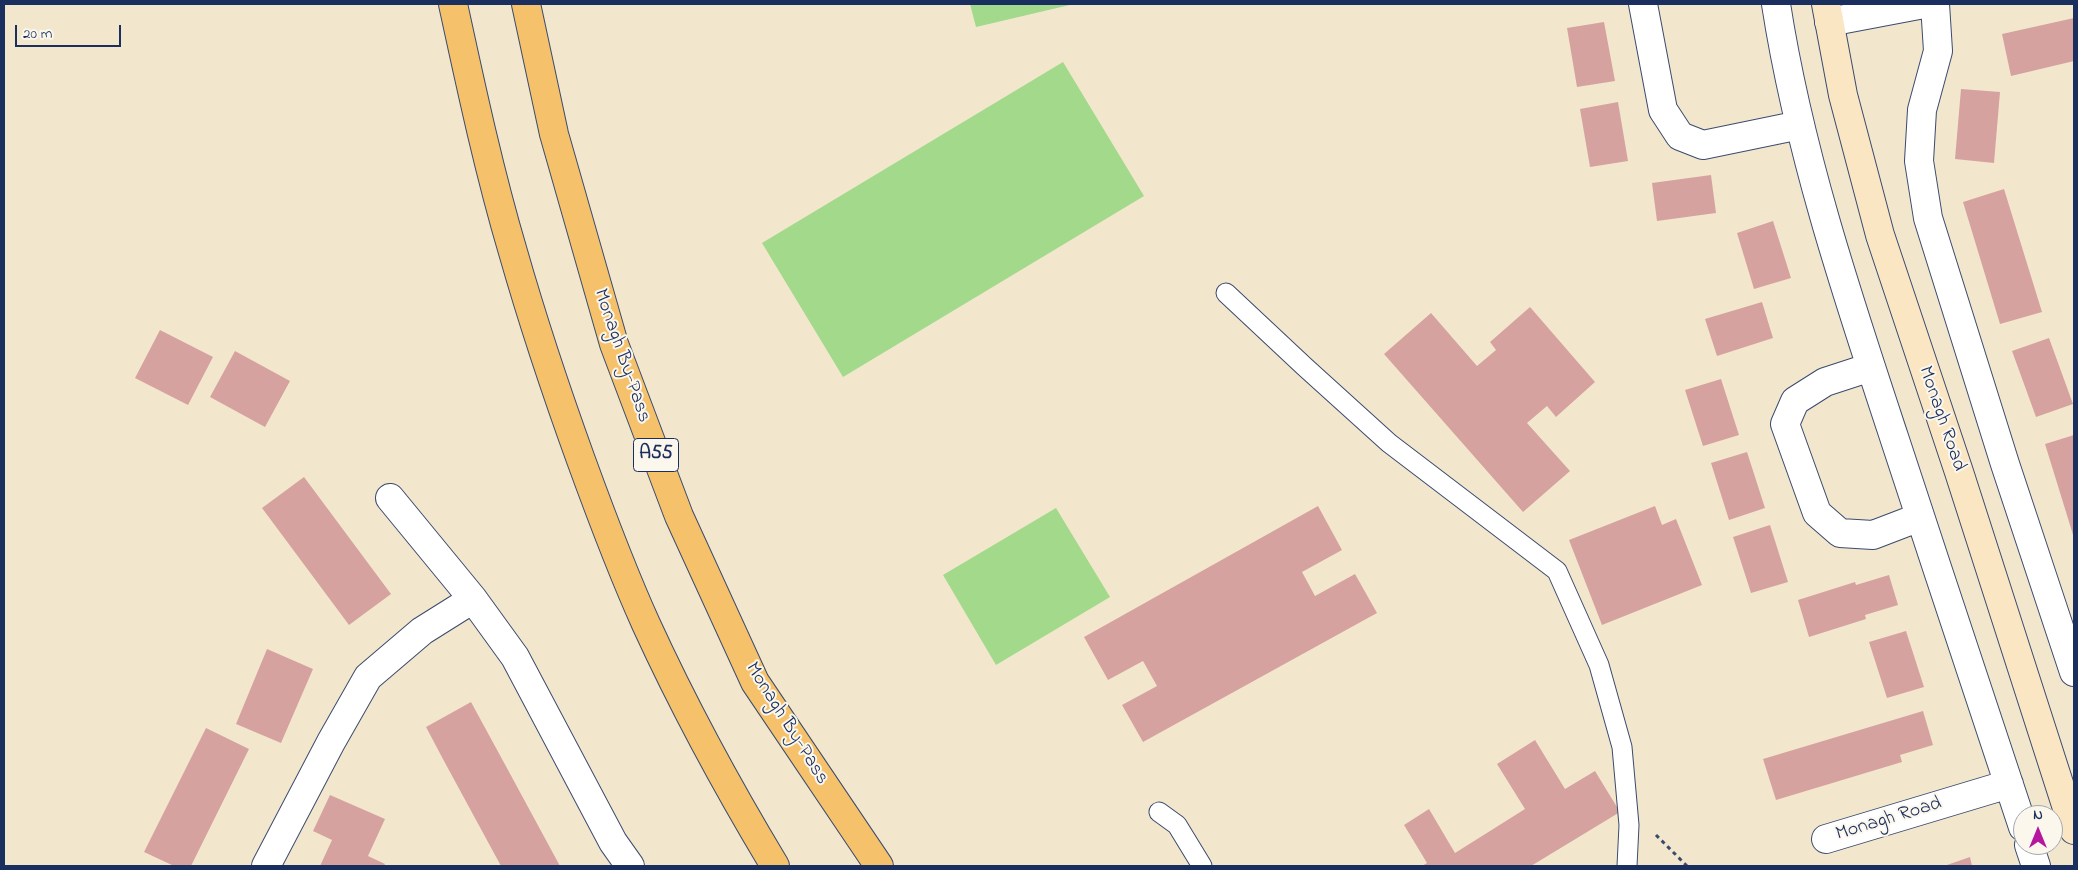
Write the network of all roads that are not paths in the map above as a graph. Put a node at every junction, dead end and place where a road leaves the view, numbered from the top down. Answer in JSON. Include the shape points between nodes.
{"nodes":[{"id":1,"x":453,"y":4,"type":"edge"},
{"id":2,"x":526,"y":4,"type":"edge"},
{"id":3,"x":1643,"y":4,"type":"edge"},
{"id":4,"x":1776,"y":4,"type":"edge"},
{"id":5,"x":1924,"y":4,"type":"edge"},
{"id":6,"x":1935,"y":4,"type":"edge"},
{"id":7,"x":1827,"y":13,"type":"edge"},
{"id":8,"x":1800,"y":125,"type":"junction"},
{"id":9,"x":1226,"y":293,"type":"dead end"},
{"id":10,"x":1871,"y":367,"type":"junction"},
{"id":11,"x":390,"y":498,"type":"dead end"},
{"id":12,"x":1920,"y":517,"type":"junction"},
{"id":13,"x":473,"y":599,"type":"junction"},
{"id":14,"x":2074,"y":672,"type":"edge"},
{"id":15,"x":2009,"y":784,"type":"junction"},
{"id":16,"x":2016,"y":805,"type":"edge"},
{"id":17,"x":1159,"y":812,"type":"dead end"},
{"id":18,"x":2074,"y":830,"type":"edge"},
{"id":19,"x":1826,"y":839,"type":"dead end"},
{"id":20,"x":266,"y":866,"type":"edge"},
{"id":21,"x":630,"y":866,"type":"edge"},
{"id":22,"x":775,"y":866,"type":"edge"},
{"id":23,"x":879,"y":866,"type":"edge"},
{"id":24,"x":1202,"y":866,"type":"edge"},
{"id":25,"x":1628,"y":866,"type":"edge"}],
"edges":[{"from":1,"to":22,"type":"highway","via":[[512,251],[551,377],[600,511],[646,624],[681,696]]},
{"from":2,"to":23,"type":"highway","name":"Monagh By-Pass","number":"A55","via":[[554,134],[614,344],[679,516],[756,682]]},
{"from":3,"to":8,"type":"street","via":[[1663,110],[1680,136],[1703,145]]},
{"from":4,"to":8,"type":"street"},
{"from":5,"to":7,"type":"street"},
{"from":6,"to":14,"type":"street","via":[[1938,51],[1922,110],[1919,161],[1928,218]]},
{"from":7,"to":18,"type":"street","name":"Monagh Road","via":[[1843,95],[1880,235]]},
{"from":8,"to":10,"type":"street","via":[[1810,169]]},
{"from":9,"to":25,"type":"lane","via":[[1389,443],[1557,571],[1599,665],[1622,747]]},
{"from":10,"to":12,"type":"street"},
{"from":10,"to":12,"type":"street","via":[[1825,382],[1795,401],[1785,424],[1817,513],[1840,533],[1872,535]]},
{"from":11,"to":13,"type":"street"},
{"from":12,"to":15,"type":"street"},
{"from":13,"to":20,"type":"street","via":[[422,631],[368,678]]},
{"from":13,"to":21,"type":"street","via":[[515,657],[613,842]]},
{"from":15,"to":16,"type":"street"},
{"from":15,"to":19,"type":"street","name":"Monagh Road"},
{"from":17,"to":24,"type":"lane","via":[[1177,825]]}]}
